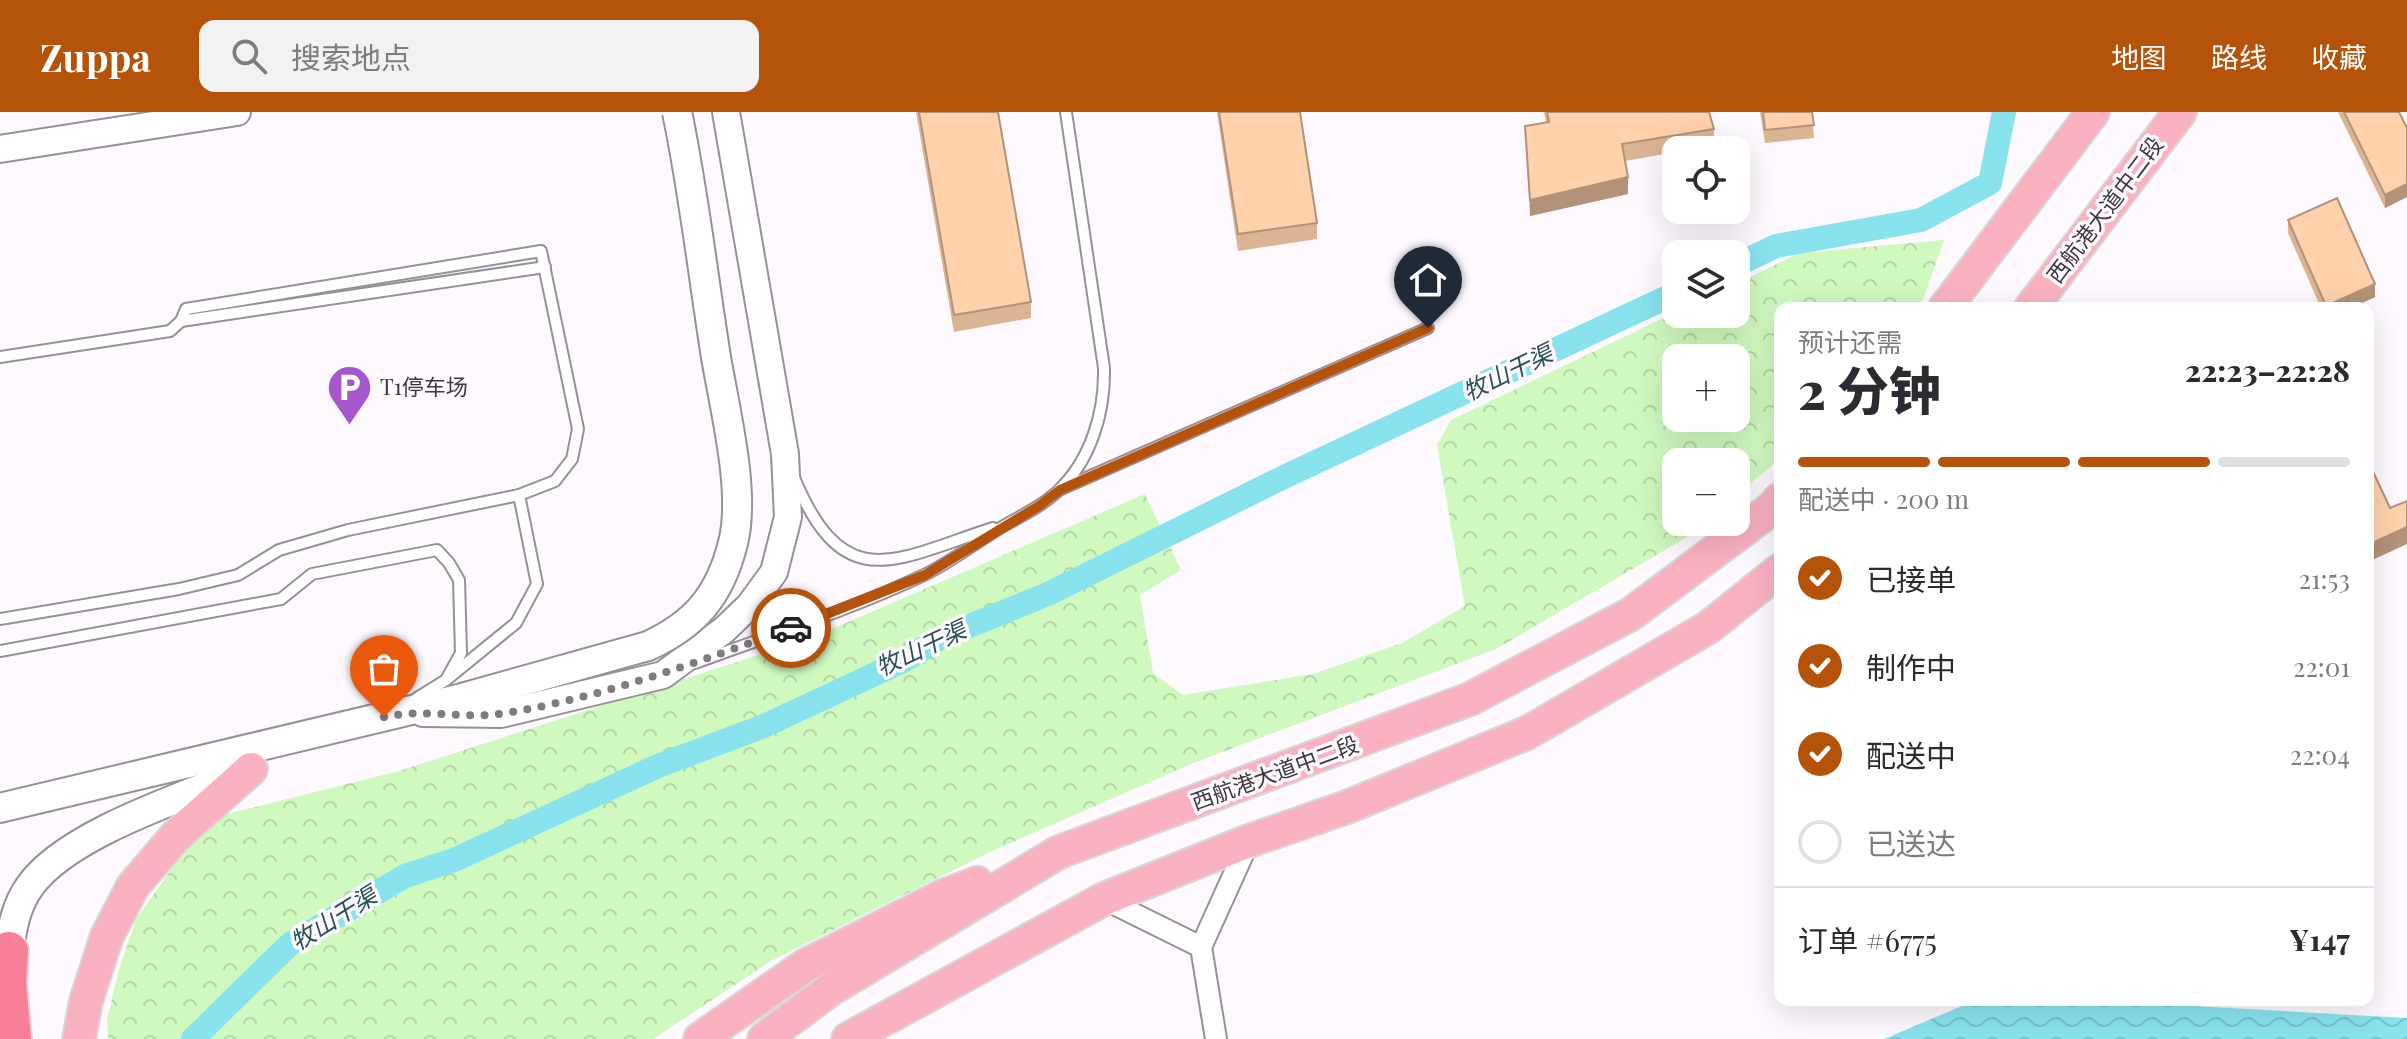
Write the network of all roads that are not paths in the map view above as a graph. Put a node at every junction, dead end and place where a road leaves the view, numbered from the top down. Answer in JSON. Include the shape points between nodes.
{"nodes":[{"id":1,"x":237,"y":112,"type":"edge"},
{"id":2,"x":677,"y":112,"type":"edge"},
{"id":3,"x":726,"y":112,"type":"edge"},
{"id":4,"x":1066,"y":112,"type":"edge"},
{"id":5,"x":2093,"y":112,"type":"edge"},
{"id":6,"x":2180,"y":112,"type":"edge"},
{"id":7,"x":0,"y":149,"type":"edge"},
{"id":8,"x":545,"y":267,"type":"junction"},
{"id":9,"x":1950,"y":302,"type":"edge"},
{"id":10,"x":2036,"y":302,"type":"edge"},
{"id":11,"x":181,"y":321,"type":"junction"},
{"id":12,"x":1428,"y":328,"type":"dead end"},
{"id":13,"x":0,"y":357,"type":"edge"},
{"id":14,"x":785,"y":454,"type":"junction"},
{"id":15,"x":1060,"y":490,"type":"junction"},
{"id":16,"x":519,"y":495,"type":"junction"},
{"id":17,"x":1774,"y":506,"type":"edge"},
{"id":18,"x":1007,"y":524,"type":"junction"},
{"id":19,"x":1774,"y":575,"type":"edge"},
{"id":20,"x":0,"y":619,"type":"edge"},
{"id":21,"x":0,"y":651,"type":"edge"},
{"id":22,"x":663,"y":675,"type":"junction"},
{"id":23,"x":446,"y":680,"type":"junction"},
{"id":24,"x":382,"y":718,"type":"junction"},
{"id":25,"x":251,"y":769,"type":"junction"},
{"id":26,"x":0,"y":808,"type":"edge"},
{"id":27,"x":1249,"y":841,"type":"junction"},
{"id":28,"x":1059,"y":852,"type":"junction"},
{"id":29,"x":1104,"y":899,"type":"junction"},
{"id":30,"x":1201,"y":947,"type":"junction"},
{"id":31,"x":9,"y":951,"type":"joint"},
{"id":32,"x":96,"y":972,"type":"junction"},
{"id":33,"x":12,"y":1039,"type":"edge"},
{"id":34,"x":79,"y":1039,"type":"edge"},
{"id":35,"x":96,"y":1039,"type":"edge"},
{"id":36,"x":700,"y":1039,"type":"edge"},
{"id":37,"x":764,"y":1039,"type":"edge"},
{"id":38,"x":848,"y":1039,"type":"edge"},
{"id":39,"x":1216,"y":1039,"type":"edge"}],
"edges":[{"from":1,"to":7,"type":"street"},
{"from":2,"to":24,"type":"main road","bridge":true,"via":[[735,476],[736,527],[719,582],[702,611],[648,646]]},
{"from":3,"to":14,"type":"street"},
{"from":4,"to":15,"type":"lane","via":[[1100,328],[1104,393],[1089,447]]},
{"from":5,"to":9,"type":"main road"},
{"from":6,"to":10,"type":"main road","name":"西航港大道中二段"},
{"from":8,"to":11,"type":"lane"},
{"from":8,"to":11,"type":"lane","via":[[541,251],[186,309]]},
{"from":8,"to":16,"type":"lane","via":[[578,429],[572,459],[555,481]]},
{"from":11,"to":13,"type":"lane","via":[[170,331]]},
{"from":12,"to":15,"type":"lane"},
{"from":14,"to":18,"type":"lane","via":[[824,534],[864,559],[890,561]]},
{"from":14,"to":22,"type":"street","via":[[788,517],[774,572],[724,630]]},
{"from":15,"to":18,"type":"lane"},
{"from":16,"to":20,"type":"lane","via":[[348,530],[279,550],[238,575]]},
{"from":16,"to":23,"type":"lane","via":[[537,584],[516,623]]},
{"from":17,"to":28,"type":"main road","name":"西航港大道中二段","via":[[1631,614],[1470,699]]},
{"from":18,"to":22,"type":"lane","via":[[925,575]]},
{"from":19,"to":27,"type":"main road","via":[[1709,627],[1527,733]]},
{"from":21,"to":23,"type":"lane","via":[[281,599],[312,574],[437,550],[459,580],[462,622],[461,653]]},
{"from":22,"to":24,"type":"street","via":[[501,714]]},
{"from":23,"to":24,"type":"lane"},
{"from":24,"to":25,"type":"main road"},
{"from":24,"to":26,"type":"main road"},
{"from":25,"to":31,"type":"main road","via":[[109,829],[66,853],[27,889],[12,925]]},
{"from":25,"to":32,"type":"main road","via":[[142,873],[113,923]]},
{"from":27,"to":29,"type":"main road"},
{"from":27,"to":30,"type":"street"},
{"from":28,"to":36,"type":"main road","via":[[943,896],[806,965]]},
{"from":28,"to":37,"type":"main road","name":"西航港大道中二段","via":[[831,989]]},
{"from":29,"to":30,"type":"street"},
{"from":29,"to":38,"type":"main road"},
{"from":30,"to":39,"type":"street"},
{"from":31,"to":33,"type":"highway"},
{"from":32,"to":34,"type":"main road"},
{"from":32,"to":35,"type":"main road"}]}
